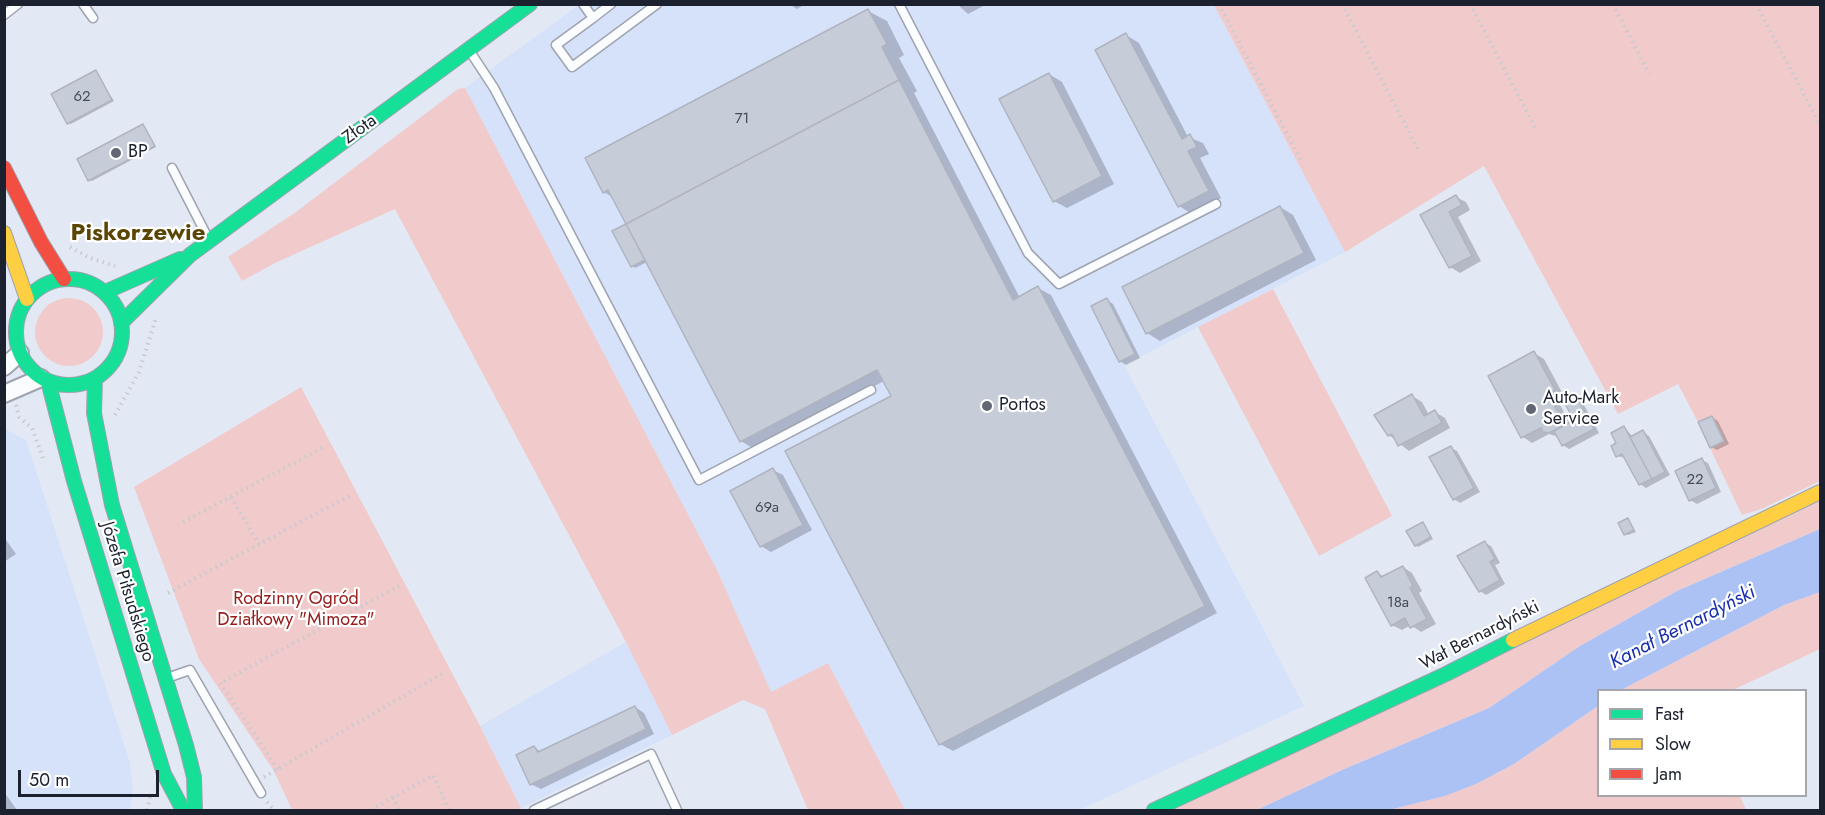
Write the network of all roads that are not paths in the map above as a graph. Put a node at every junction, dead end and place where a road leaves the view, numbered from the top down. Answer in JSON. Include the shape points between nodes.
{"nodes":[{"id":1,"x":18,"y":4,"type":"edge"},
{"id":2,"x":83,"y":4,"type":"edge"},
{"id":3,"x":530,"y":4,"type":"edge"},
{"id":4,"x":583,"y":4,"type":"edge"},
{"id":5,"x":611,"y":4,"type":"edge"},
{"id":6,"x":657,"y":4,"type":"edge"},
{"id":7,"x":899,"y":4,"type":"edge"},
{"id":8,"x":4,"y":15,"type":"edge"},
{"id":9,"x":93,"y":18,"type":"dead end"},
{"id":10,"x":592,"y":18,"type":"junction"},
{"id":11,"x":468,"y":50,"type":"junction"},
{"id":12,"x":4,"y":168,"type":"edge"},
{"id":13,"x":172,"y":168,"type":"dead end"},
{"id":14,"x":1216,"y":204,"type":"dead end"},
{"id":15,"x":4,"y":233,"type":"edge"},
{"id":16,"x":210,"y":240,"type":"junction"},
{"id":17,"x":190,"y":255,"type":"junction"},
{"id":18,"x":64,"y":279,"type":"junction"},
{"id":19,"x":105,"y":292,"type":"junction"},
{"id":20,"x":27,"y":299,"type":"junction"},
{"id":21,"x":121,"y":323,"type":"junction"},
{"id":22,"x":20,"y":353,"type":"junction"},
{"id":23,"x":4,"y":367,"type":"edge"},
{"id":24,"x":95,"y":378,"type":"junction"},
{"id":25,"x":45,"y":379,"type":"junction"},
{"id":26,"x":871,"y":390,"type":"dead end"},
{"id":27,"x":4,"y":394,"type":"edge"},
{"id":28,"x":1821,"y":492,"type":"edge"},
{"id":29,"x":166,"y":678,"type":"junction"},
{"id":30,"x":261,"y":793,"type":"dead end"},
{"id":31,"x":183,"y":810,"type":"edge"},
{"id":32,"x":195,"y":810,"type":"edge"},
{"id":33,"x":534,"y":810,"type":"edge"},
{"id":34,"x":676,"y":810,"type":"edge"},
{"id":35,"x":1154,"y":810,"type":"edge"}],
"edges":[{"from":1,"to":8,"type":"lane"},
{"from":2,"to":9,"type":"lane"},
{"from":3,"to":11,"type":"main road","name":"Złota"},
{"from":4,"to":10,"type":"lane"},
{"from":5,"to":10,"type":"lane"},
{"from":6,"to":10,"type":"lane","via":[[572,68],[556,45]]},
{"from":7,"to":14,"type":"lane","via":[[1028,253],[1059,284]]},
{"from":11,"to":16,"type":"main road","name":"Złota"},
{"from":11,"to":26,"type":"lane","via":[[494,88],[699,480]]},
{"from":12,"to":18,"type":"main road"},
{"from":13,"to":16,"type":"lane"},
{"from":15,"to":20,"type":"main road"},
{"from":16,"to":17,"type":"main road","name":"Złota"},
{"from":17,"to":19,"type":"main road","name":"Złota"},
{"from":17,"to":21,"type":"main road","name":"Złota"},
{"from":18,"to":19,"type":"main road","via":[[86,281]]},
{"from":18,"to":20,"type":"main road","via":[[44,285]]},
{"from":19,"to":21,"type":"main road"},
{"from":20,"to":22,"type":"main road","via":[[16,330]]},
{"from":21,"to":24,"type":"main road","via":[[117,355]]},
{"from":22,"to":23,"type":"street"},
{"from":22,"to":25,"type":"main road","via":[[33,371]]},
{"from":24,"to":25,"type":"main road","via":[[71,385]]},
{"from":24,"to":29,"type":"main road","name":"Józefa Piłsudskiego","via":[[94,413],[109,494]]},
{"from":25,"to":27,"type":"street"},
{"from":25,"to":31,"type":"main road","name":"Józefa Piłsudskiego","via":[[164,774]]},
{"from":28,"to":35,"type":"main road","name":"Wał Bernardyński"},
{"from":29,"to":30,"type":"lane","via":[[190,670]]},
{"from":29,"to":32,"type":"main road","name":"Józefa Piłsudskiego","via":[[194,777]]},
{"from":33,"to":34,"type":"lane","via":[[651,754]]}]}
